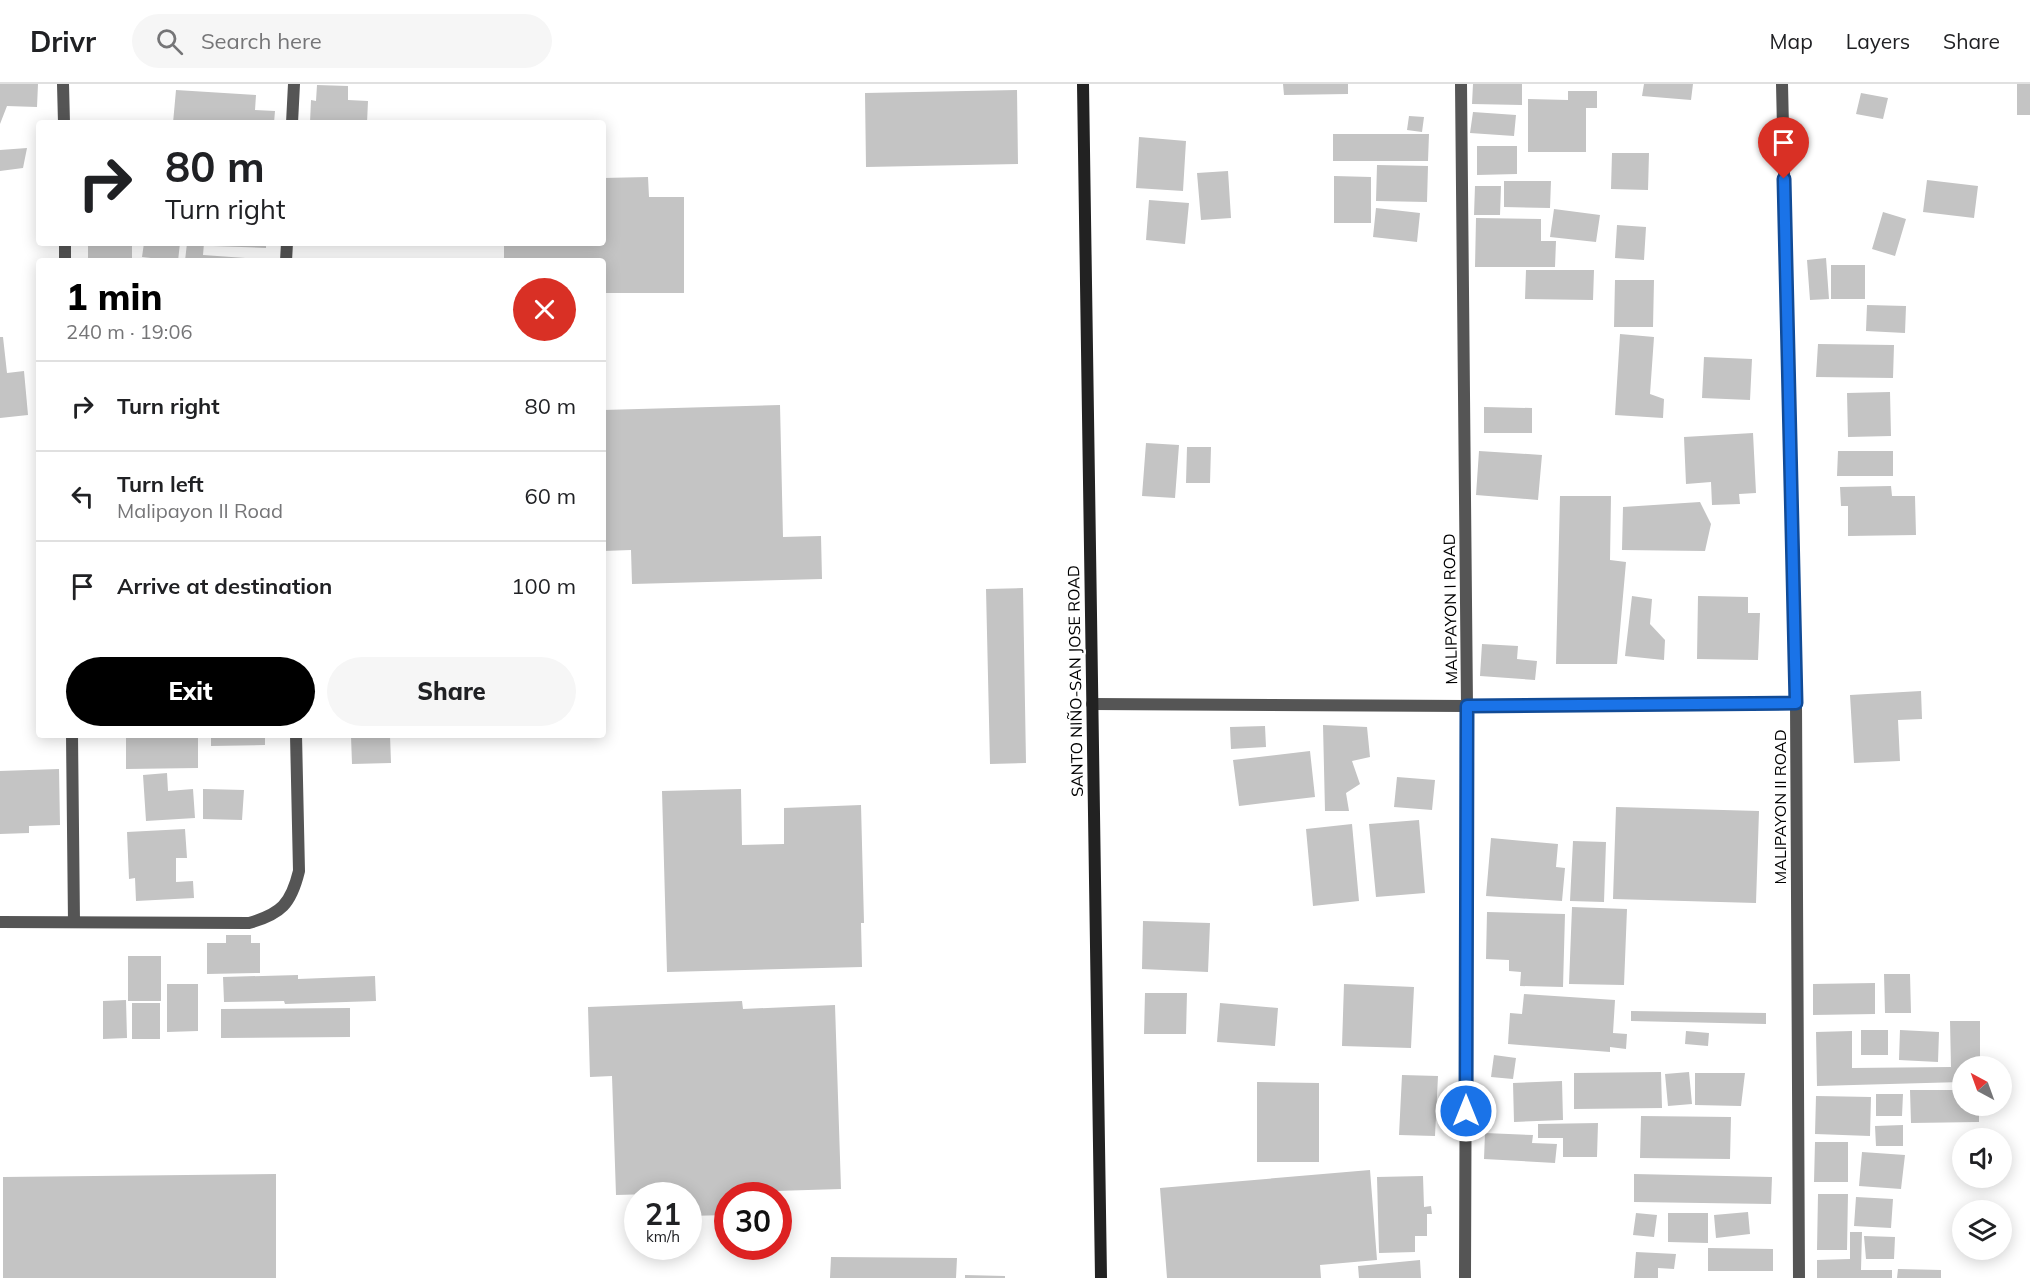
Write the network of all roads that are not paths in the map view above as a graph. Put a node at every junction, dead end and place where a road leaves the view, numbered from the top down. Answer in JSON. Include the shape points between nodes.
{"nodes":[{"id":1,"x":63,"y":84,"type":"edge"},
{"id":2,"x":294,"y":84,"type":"edge"},
{"id":3,"x":1083,"y":84,"type":"edge"},
{"id":4,"x":1461,"y":84,"type":"edge"},
{"id":5,"x":1782,"y":84,"type":"edge"},
{"id":6,"x":64,"y":120,"type":"edge"},
{"id":7,"x":292,"y":120,"type":"edge"},
{"id":8,"x":1796,"y":703,"type":"junction"},
{"id":9,"x":1092,"y":704,"type":"junction"},
{"id":10,"x":1467,"y":706,"type":"junction"},
{"id":11,"x":72,"y":738,"type":"edge"},
{"id":12,"x":296,"y":738,"type":"edge"},
{"id":13,"x":0,"y":922,"type":"edge"},
{"id":14,"x":74,"y":922,"type":"junction"},
{"id":15,"x":1101,"y":1278,"type":"edge"},
{"id":16,"x":1465,"y":1278,"type":"edge"},
{"id":17,"x":1799,"y":1278,"type":"edge"}],
"edges":[{"from":1,"to":6,"type":"street"},
{"from":2,"to":7,"type":"street"},
{"from":3,"to":9,"type":"main road","name":"SANTO NIÑO-SAN JOSE ROAD"},
{"from":4,"to":10,"type":"street","name":"MALIPAYON I ROAD"},
{"from":5,"to":8,"type":"street","name":"MALIPAYON II ROAD"},
{"from":8,"to":10,"type":"street"},
{"from":8,"to":17,"type":"street","name":"MALIPAYON II ROAD"},
{"from":9,"to":10,"type":"street"},
{"from":9,"to":15,"type":"main road","name":"SANTO NIÑO-SAN JOSE ROAD"},
{"from":10,"to":16,"type":"street","name":"MALIPAYON I ROAD"},
{"from":11,"to":14,"type":"street"},
{"from":12,"to":14,"type":"street","via":[[299,871],[295,891],[286,906],[270,917],[249,922]]},
{"from":13,"to":14,"type":"street"}]}
